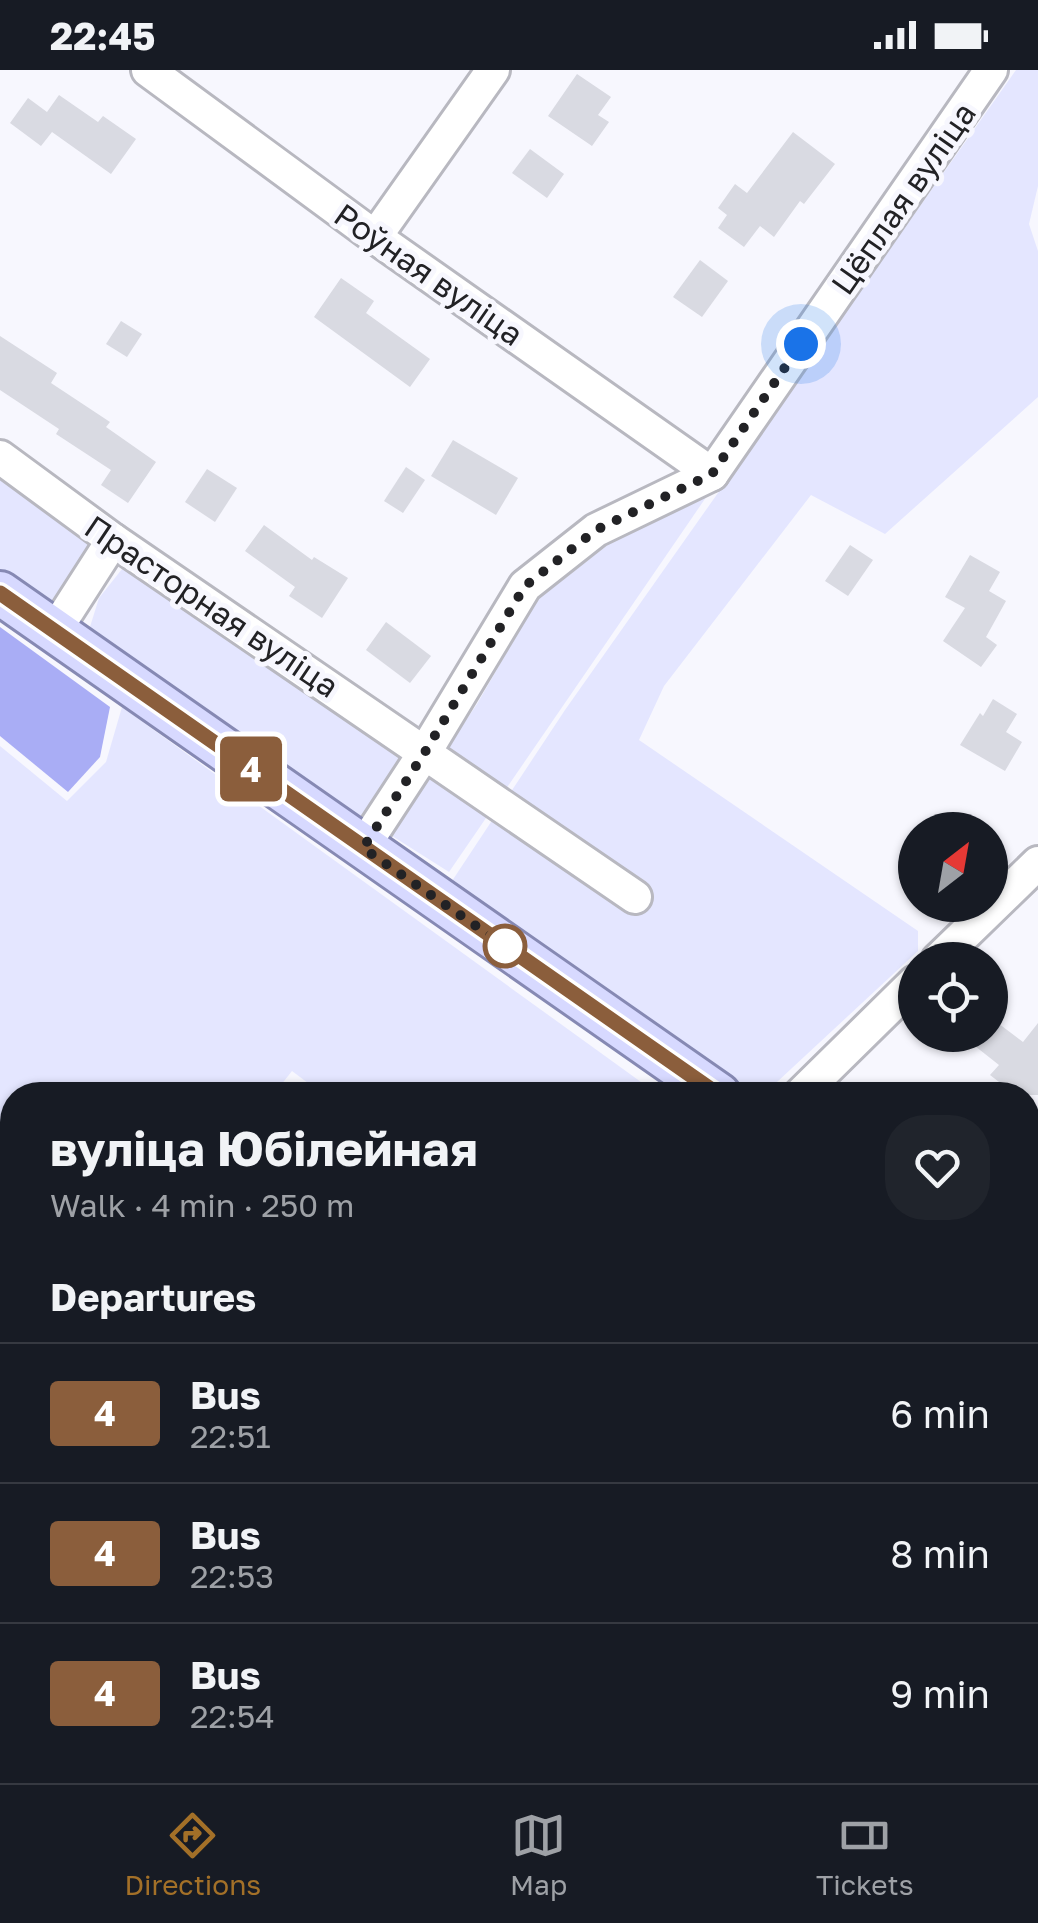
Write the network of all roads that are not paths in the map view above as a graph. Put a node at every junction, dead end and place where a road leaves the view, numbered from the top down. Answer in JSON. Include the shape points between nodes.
{"nodes":[{"id":1,"x":148,"y":70,"type":"edge"},
{"id":2,"x":493,"y":70,"type":"edge"},
{"id":3,"x":991,"y":70,"type":"edge"},
{"id":4,"x":375,"y":236,"type":"junction"},
{"id":5,"x":0,"y":457,"type":"edge"},
{"id":6,"x":712,"y":474,"type":"junction"},
{"id":7,"x":113,"y":540,"type":"junction"},
{"id":8,"x":0,"y":594,"type":"edge"},
{"id":9,"x":54,"y":632,"type":"junction"},
{"id":10,"x":425,"y":752,"type":"junction"},
{"id":11,"x":363,"y":848,"type":"junction"},
{"id":12,"x":1038,"y":863,"type":"edge"},
{"id":13,"x":635,"y":898,"type":"dead end"},
{"id":14,"x":957,"y":942,"type":"edge"},
{"id":15,"x":898,"y":999,"type":"edge"},
{"id":16,"x":700,"y":1082,"type":"edge"},
{"id":17,"x":813,"y":1082,"type":"edge"}],
"edges":[{"from":1,"to":4,"type":"street","name":"Роўная вуліца"},
{"from":2,"to":4,"type":"street"},
{"from":3,"to":6,"type":"street","name":"Цёплая вуліца"},
{"from":4,"to":6,"type":"street","name":"Роўная вуліца"},
{"from":5,"to":7,"type":"street","name":"Прасторная вуліца"},
{"from":6,"to":10,"type":"street","via":[[596,530],[525,586]]},
{"from":7,"to":9,"type":"street"},
{"from":7,"to":10,"type":"street","name":"Прасторная вуліца"},
{"from":8,"to":9,"type":"main road"},
{"from":9,"to":11,"type":"main road"},
{"from":10,"to":11,"type":"street"},
{"from":10,"to":13,"type":"street","name":"Прасторная вуліца"},
{"from":11,"to":16,"type":"main road"},
{"from":12,"to":14,"type":"street"},
{"from":15,"to":17,"type":"street"}]}
